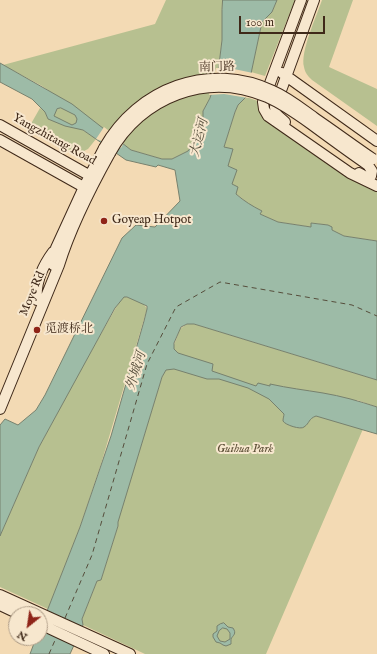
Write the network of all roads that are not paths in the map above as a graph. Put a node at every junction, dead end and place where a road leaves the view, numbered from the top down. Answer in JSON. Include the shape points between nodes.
{"nodes":[{"id":1,"x":301,"y":0,"type":"edge"},
{"id":2,"x":314,"y":0,"type":"edge"},
{"id":3,"x":276,"y":66,"type":"junction"},
{"id":4,"x":287,"y":73,"type":"junction"},
{"id":5,"x":0,"y":125,"type":"edge"},
{"id":6,"x":377,"y":133,"type":"edge"},
{"id":7,"x":0,"y":140,"type":"edge"},
{"id":8,"x":377,"y":140,"type":"edge"},
{"id":9,"x":374,"y":161,"type":"edge"},
{"id":10,"x":377,"y":172,"type":"edge"},
{"id":11,"x":93,"y":177,"type":"junction"},
{"id":12,"x":377,"y":186,"type":"edge"},
{"id":13,"x":87,"y":189,"type":"junction"},
{"id":14,"x":0,"y":390,"type":"edge"},
{"id":15,"x":0,"y":409,"type":"edge"},
{"id":16,"x":0,"y":595,"type":"edge"},
{"id":17,"x":48,"y":628,"type":"edge"},
{"id":18,"x":104,"y":654,"type":"edge"},
{"id":19,"x":130,"y":654,"type":"edge"}],
"edges":[{"from":1,"to":3,"type":"main road"},
{"from":2,"to":4,"type":"main road"},
{"from":3,"to":4,"type":"main road"},
{"from":3,"to":12,"type":"main road","via":[[262,103],[267,114],[350,173]]},
{"from":4,"to":6,"type":"main road"},
{"from":4,"to":8,"type":"main road"},
{"from":4,"to":9,"type":"main road","via":[[275,109],[279,118],[360,174],[367,177],[372,175]]},
{"from":5,"to":11,"type":"main road","name":"Yangzhitang Road"},
{"from":7,"to":13,"type":"main road"},
{"from":9,"to":10,"type":"main road","name":"南门路"},
{"from":9,"to":11,"type":"main road","name":"南门路","bridge":true,"via":[[281,95],[257,85],[223,79],[185,84],[153,97],[136,109],[113,134]]},
{"from":11,"to":13,"type":"main road","name":"南门路"},
{"from":13,"to":14,"type":"main road","name":"Moye Rd","via":[[39,276],[37,300]]},
{"from":13,"to":15,"type":"main road","name":"Moye Rd"},
{"from":16,"to":19,"type":"main road"},
{"from":17,"to":18,"type":"main road"}]}
